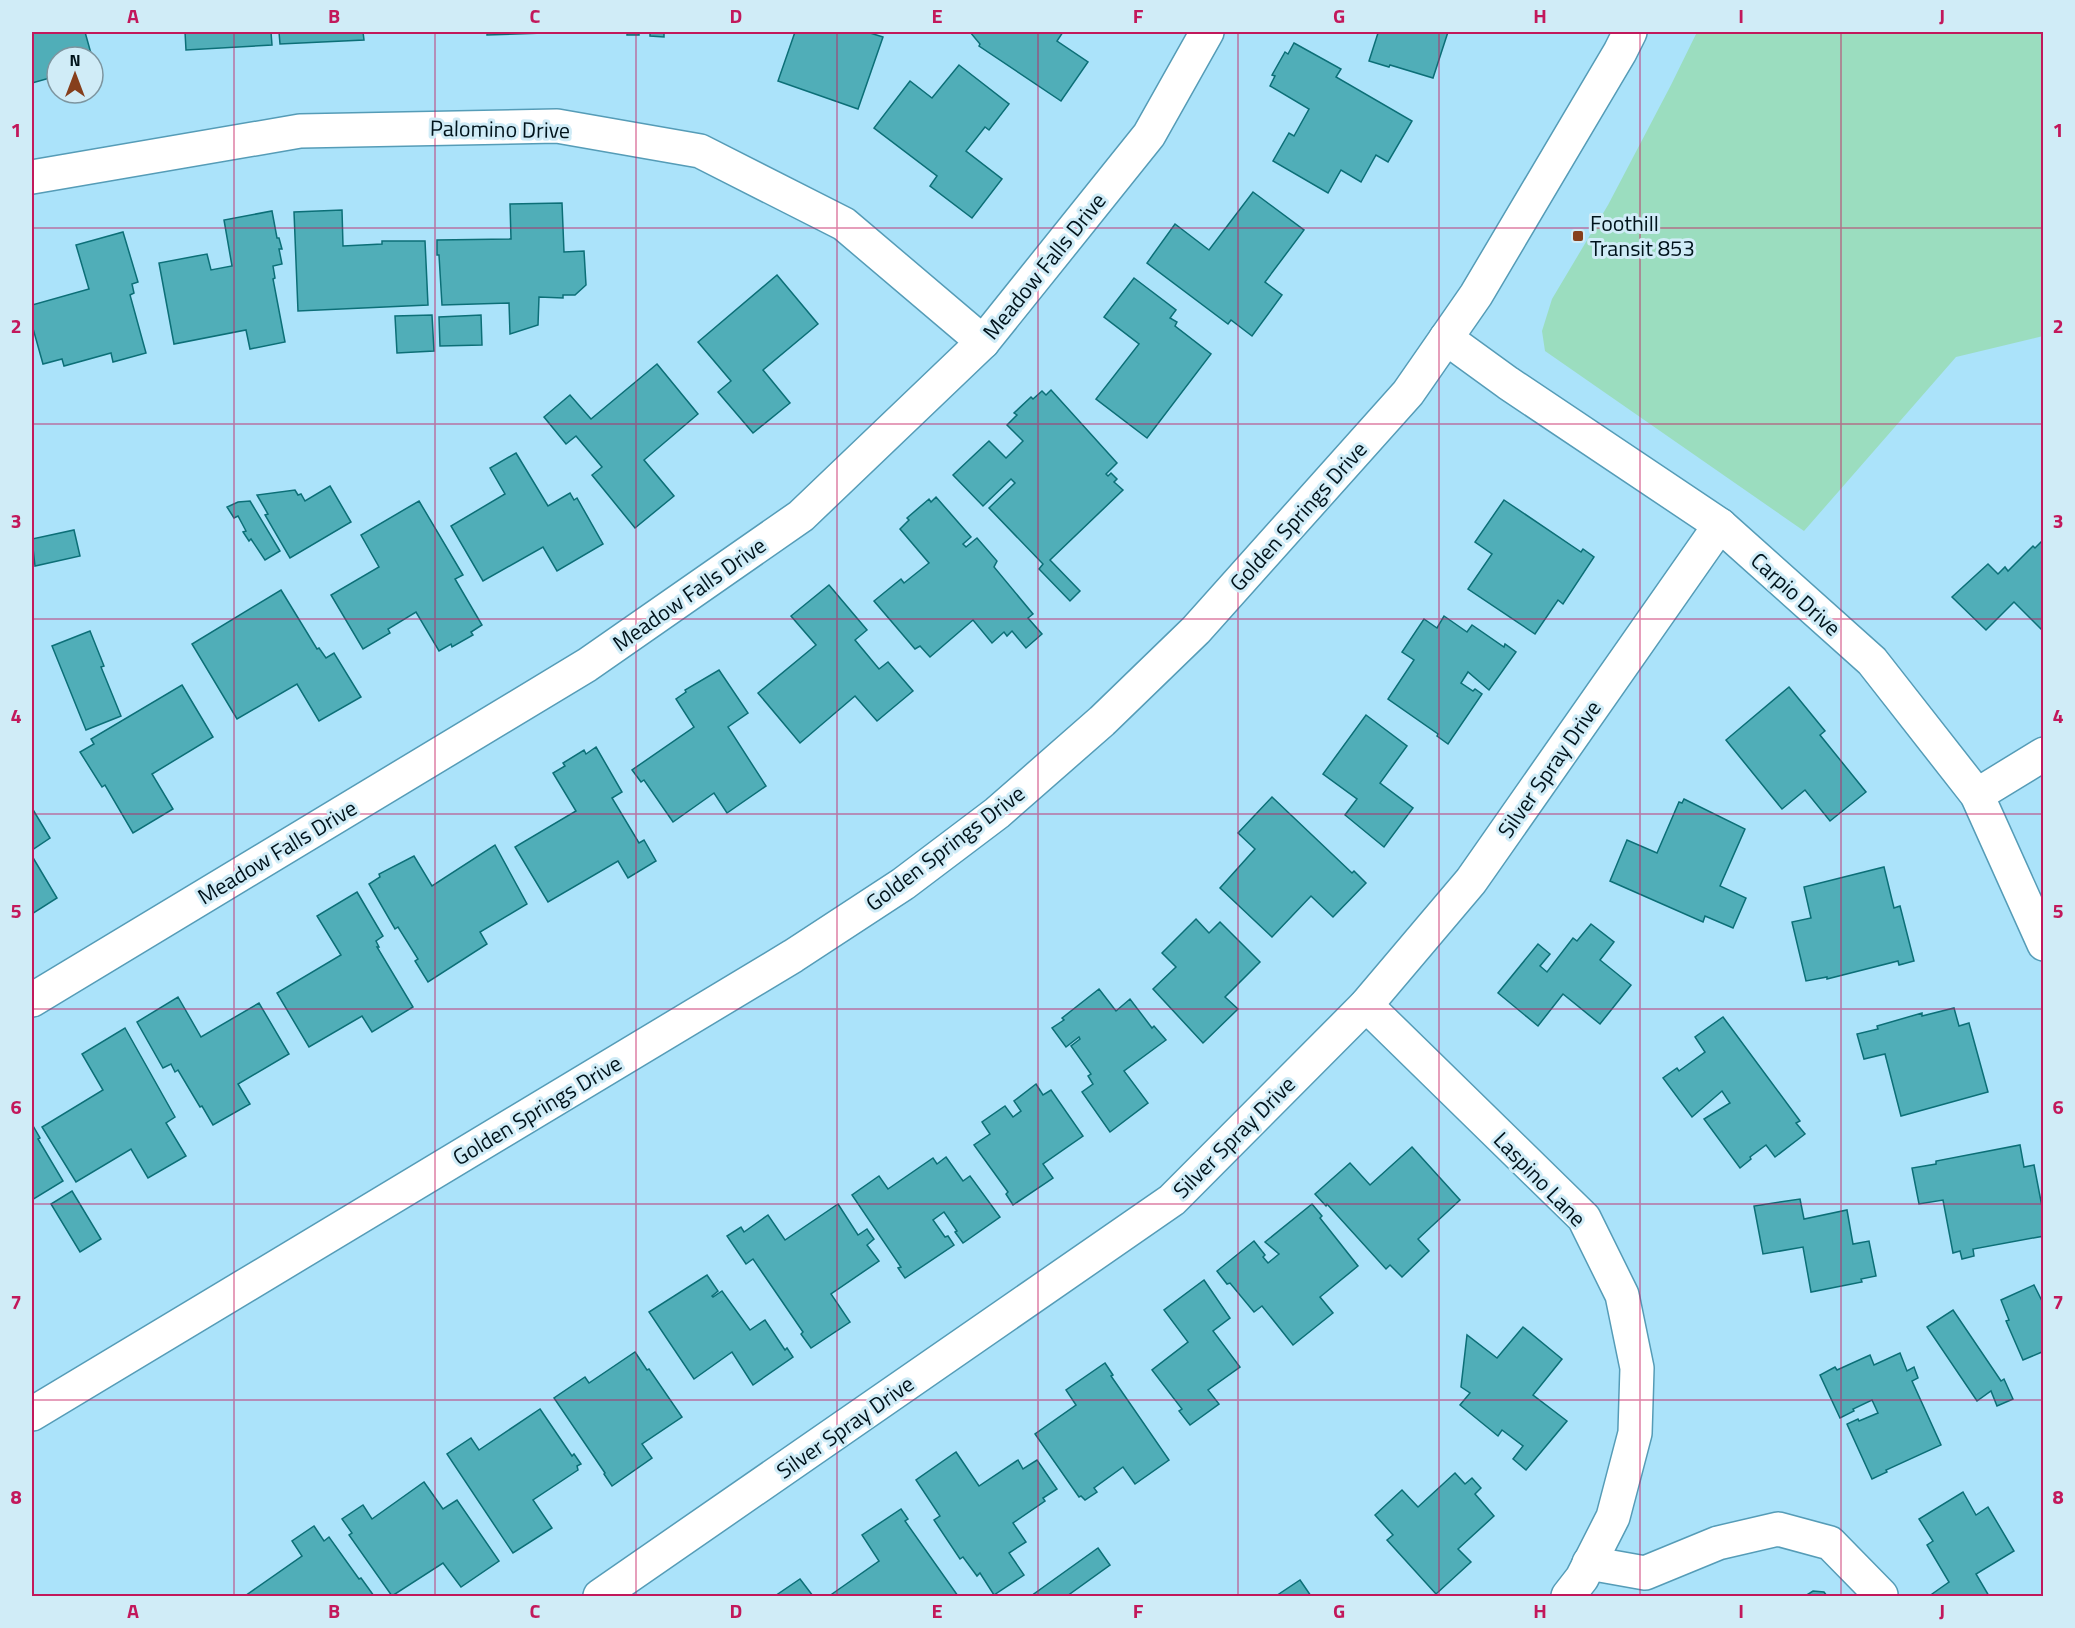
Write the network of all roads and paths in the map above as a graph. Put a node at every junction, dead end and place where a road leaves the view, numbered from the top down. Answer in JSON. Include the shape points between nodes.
{"nodes":[{"id":1,"x":1207,"y":32,"type":"edge"},
{"id":2,"x":1630,"y":32,"type":"edge"},
{"id":3,"x":32,"y":177,"type":"edge"},
{"id":4,"x":1446,"y":338,"type":"junction"},
{"id":5,"x":983,"y":342,"type":"junction"},
{"id":6,"x":1720,"y":525,"type":"junction"},
{"id":7,"x":2043,"y":754,"type":"edge"},
{"id":8,"x":1977,"y":795,"type":"junction"},
{"id":9,"x":2043,"y":944,"type":"edge"},
{"id":10,"x":32,"y":1000,"type":"edge"},
{"id":11,"x":1366,"y":1005,"type":"junction"},
{"id":12,"x":32,"y":1414,"type":"edge"},
{"id":13,"x":1589,"y":1563,"type":"junction"},
{"id":14,"x":1881,"y":1595,"type":"dead end"},
{"id":15,"x":600,"y":1596,"type":"edge"},
{"id":16,"x":1568,"y":1596,"type":"edge"}],
"edges":[{"from":1,"to":5,"type":"street","name":"Meadow Falls Drive","via":[[1149,135]]},
{"from":2,"to":4,"type":"street","name":"Golden Springs Drive","via":[[1476,295]]},
{"from":3,"to":5,"type":"street","name":"Palomino Drive","via":[[300,131],[557,126],[700,151],[844,224]]},
{"from":4,"to":6,"type":"street","name":"Carpio Drive"},
{"from":4,"to":12,"type":"street","name":"Golden Springs Drive","via":[[1408,393],[1196,630],[1102,722],[997,813],[903,884],[793,956]]},
{"from":5,"to":10,"type":"street","name":"Meadow Falls Drive","via":[[801,516],[587,665]]},
{"from":6,"to":8,"type":"street","name":"Carpio Drive","via":[[1872,661]]},
{"from":6,"to":11,"type":"street","name":"Silver Spray Drive","via":[[1471,881]]},
{"from":7,"to":8,"type":"street"},
{"from":8,"to":9,"type":"street","name":"Carpio Drive"},
{"from":11,"to":13,"type":"street","name":"Laspino Lane","via":[[1584,1218],[1622,1295],[1637,1368],[1635,1434],[1613,1516]]},
{"from":11,"to":15,"type":"street","name":"Silver Spray Drive","via":[[1172,1200]]},
{"from":13,"to":14,"type":"street","via":[[1645,1574],[1718,1543],[1778,1529],[1830,1543]]},
{"from":13,"to":16,"type":"street","name":"Laspino Lane"}]}
